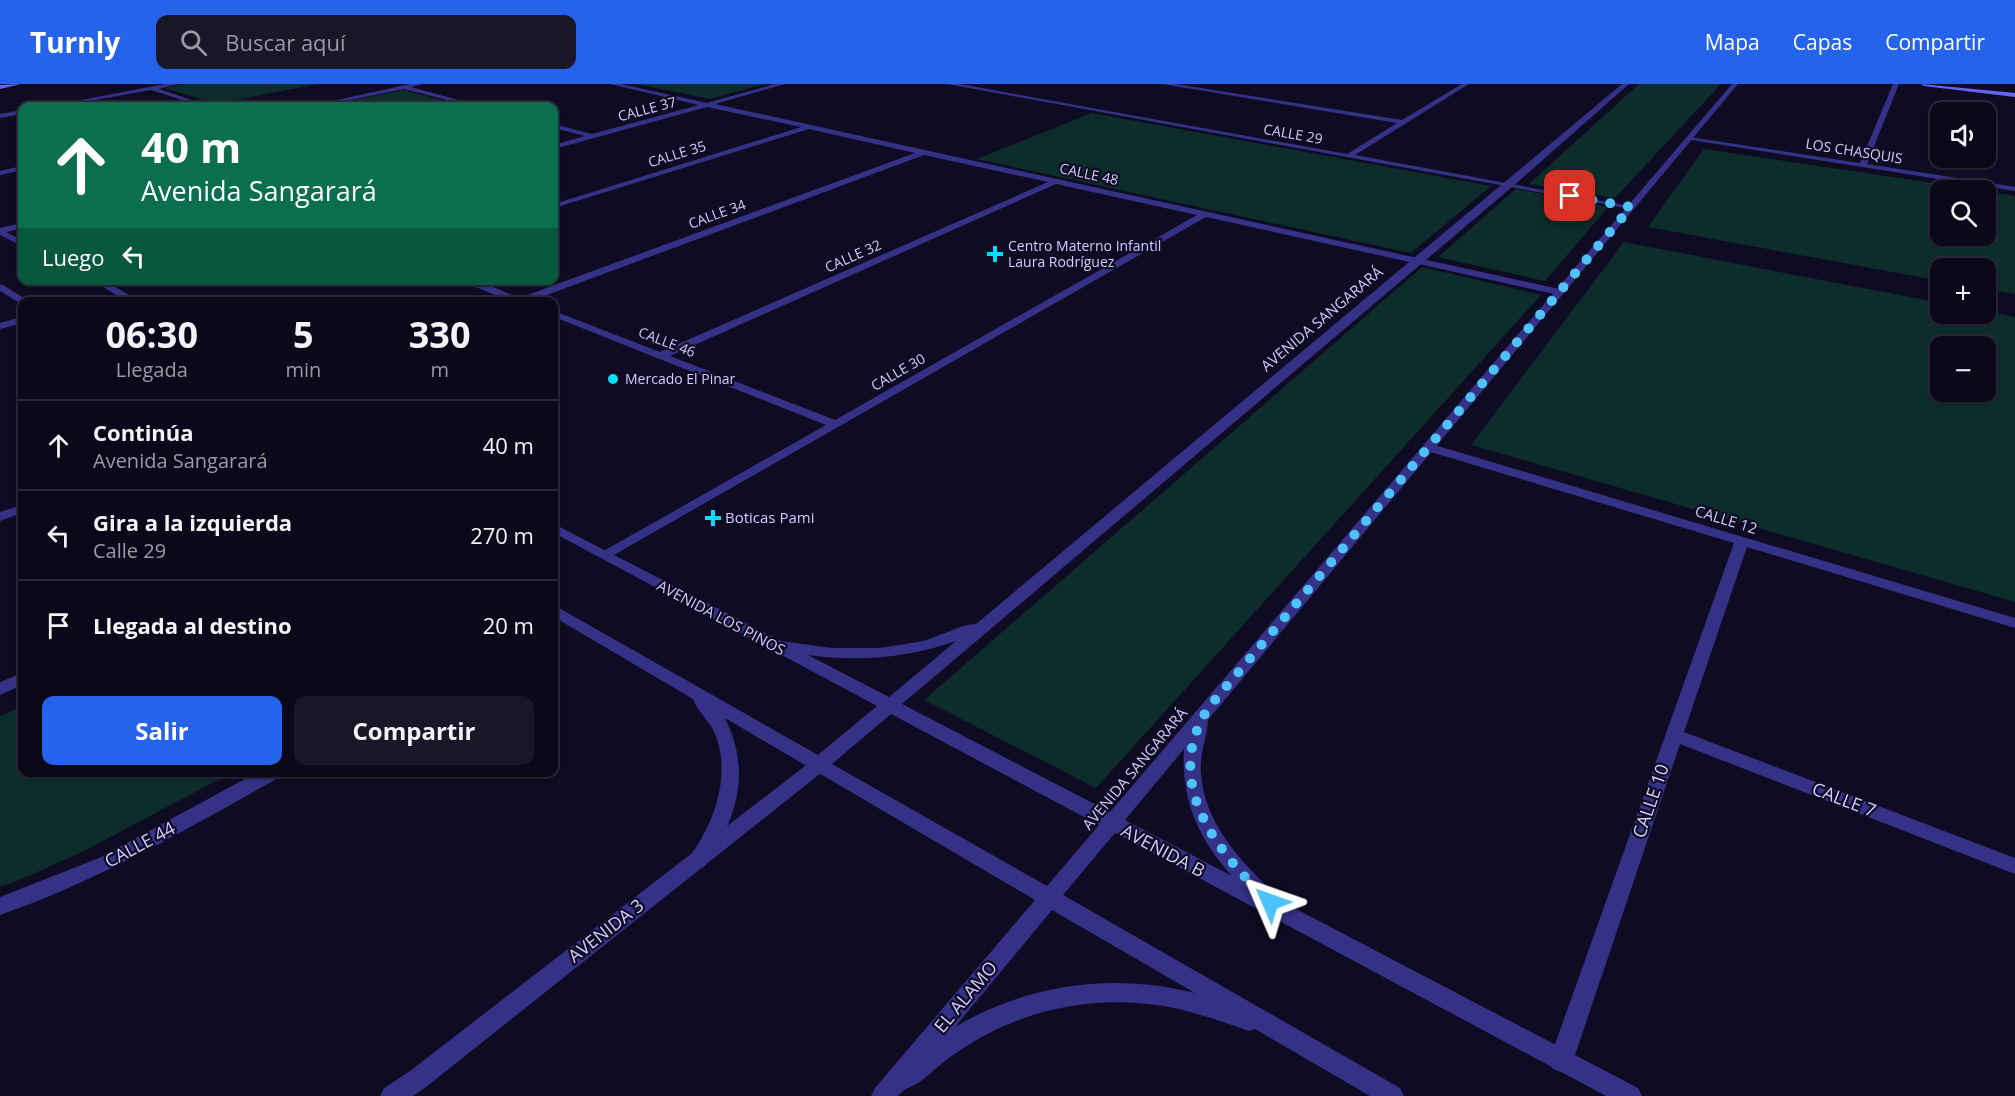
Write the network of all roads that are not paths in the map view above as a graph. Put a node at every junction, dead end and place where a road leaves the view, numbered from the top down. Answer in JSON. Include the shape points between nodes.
{"nodes":[{"id":1,"x":18,"y":84,"type":"edge"},
{"id":2,"x":175,"y":84,"type":"edge"},
{"id":3,"x":419,"y":84,"type":"edge"},
{"id":4,"x":613,"y":84,"type":"edge"},
{"id":5,"x":782,"y":84,"type":"edge"},
{"id":6,"x":950,"y":84,"type":"edge"},
{"id":7,"x":1165,"y":84,"type":"edge"},
{"id":8,"x":1463,"y":84,"type":"edge"},
{"id":9,"x":1626,"y":84,"type":"edge"},
{"id":10,"x":1736,"y":84,"type":"edge"},
{"id":11,"x":1896,"y":84,"type":"edge"},
{"id":12,"x":1924,"y":84,"type":"edge"},
{"id":13,"x":1979,"y":84,"type":"edge"},
{"id":14,"x":0,"y":87,"type":"edge"},
{"id":15,"x":404,"y":87,"type":"junction"},
{"id":16,"x":151,"y":88,"type":"junction"},
{"id":17,"x":2015,"y":88,"type":"edge"},
{"id":18,"x":2015,"y":94,"type":"edge"},
{"id":19,"x":75,"y":102,"type":"edge"},
{"id":20,"x":195,"y":102,"type":"edge"},
{"id":21,"x":332,"y":102,"type":"edge"},
{"id":22,"x":462,"y":102,"type":"edge"},
{"id":23,"x":707,"y":104,"type":"junction"},
{"id":24,"x":18,"y":113,"type":"edge"},
{"id":25,"x":2,"y":116,"type":"edge"},
{"id":26,"x":18,"y":122,"type":"edge"},
{"id":27,"x":1403,"y":122,"type":"junction"},
{"id":28,"x":558,"y":127,"type":"edge"},
{"id":29,"x":808,"y":127,"type":"junction"},
{"id":30,"x":591,"y":136,"type":"junction"},
{"id":31,"x":1689,"y":139,"type":"junction"},
{"id":32,"x":558,"y":146,"type":"edge"},
{"id":33,"x":924,"y":152,"type":"junction"},
{"id":34,"x":1348,"y":156,"type":"junction"},
{"id":35,"x":1862,"y":166,"type":"junction"},
{"id":36,"x":18,"y":169,"type":"edge"},
{"id":37,"x":0,"y":173,"type":"edge"},
{"id":38,"x":1056,"y":181,"type":"junction"},
{"id":39,"x":1509,"y":185,"type":"junction"},
{"id":40,"x":2015,"y":189,"type":"edge"},
{"id":41,"x":558,"y":205,"type":"edge"},
{"id":42,"x":1631,"y":207,"type":"junction"},
{"id":43,"x":1205,"y":214,"type":"junction"},
{"id":44,"x":18,"y":227,"type":"edge"},
{"id":45,"x":0,"y":232,"type":"edge"},
{"id":46,"x":18,"y":241,"type":"edge"},
{"id":47,"x":1417,"y":261,"type":"junction"},
{"id":48,"x":105,"y":285,"type":"edge"},
{"id":49,"x":480,"y":285,"type":"edge"},
{"id":50,"x":0,"y":287,"type":"edge"},
{"id":51,"x":1559,"y":292,"type":"junction"},
{"id":52,"x":126,"y":297,"type":"edge"},
{"id":53,"x":510,"y":297,"type":"edge"},
{"id":54,"x":531,"y":297,"type":"edge"},
{"id":55,"x":18,"y":298,"type":"edge"},
{"id":56,"x":558,"y":316,"type":"edge"},
{"id":57,"x":18,"y":321,"type":"edge"},
{"id":58,"x":0,"y":326,"type":"edge"},
{"id":59,"x":660,"y":356,"type":"junction"},
{"id":60,"x":836,"y":425,"type":"junction"},
{"id":61,"x":1428,"y":447,"type":"junction"},
{"id":62,"x":18,"y":510,"type":"edge"},
{"id":63,"x":0,"y":517,"type":"edge"},
{"id":64,"x":558,"y":530,"type":"edge"},
{"id":65,"x":1742,"y":542,"type":"junction"},
{"id":66,"x":605,"y":556,"type":"junction"},
{"id":67,"x":1003,"y":610,"type":"junction"},
{"id":68,"x":558,"y":617,"type":"edge"},
{"id":69,"x":2015,"y":623,"type":"edge"},
{"id":70,"x":754,"y":635,"type":"junction"},
{"id":71,"x":18,"y":680,"type":"edge"},
{"id":72,"x":685,"y":687,"type":"junction"},
{"id":73,"x":0,"y":689,"type":"edge"},
{"id":74,"x":1215,"y":700,"type":"junction"},
{"id":75,"x":888,"y":706,"type":"junction"},
{"id":76,"x":1674,"y":735,"type":"junction"},
{"id":77,"x":820,"y":764,"type":"junction"},
{"id":78,"x":265,"y":777,"type":"edge"},
{"id":79,"x":1111,"y":823,"type":"junction"},
{"id":80,"x":697,"y":861,"type":"junction"},
{"id":81,"x":2015,"y":866,"type":"edge"},
{"id":82,"x":1048,"y":897,"type":"junction"},
{"id":83,"x":0,"y":906,"type":"edge"},
{"id":84,"x":1309,"y":928,"type":"junction"},
{"id":85,"x":1284,"y":1034,"type":"junction"},
{"id":86,"x":1561,"y":1061,"type":"junction"},
{"id":87,"x":392,"y":1096,"type":"edge"},
{"id":88,"x":885,"y":1096,"type":"edge"},
{"id":89,"x":1392,"y":1096,"type":"edge"},
{"id":90,"x":1630,"y":1096,"type":"edge"}],
"edges":[{"from":1,"to":14,"type":"main road"},
{"from":2,"to":16,"type":"street"},
{"from":3,"to":15,"type":"street"},
{"from":4,"to":23,"type":"street","name":"CALLE 48"},
{"from":5,"to":23,"type":"street","name":"CALLE 37"},
{"from":6,"to":34,"type":"street","name":"CALLE 29"},
{"from":7,"to":27,"type":"street"},
{"from":8,"to":27,"type":"street"},
{"from":9,"to":39,"type":"street","name":"AVENIDA SANGARARÁ"},
{"from":10,"to":31,"type":"street","name":"AVENIDA SANGARARÁ"},
{"from":11,"to":35,"type":"street"},
{"from":12,"to":18,"type":"main road"},
{"from":13,"to":17,"type":"main road"},
{"from":15,"to":21,"type":"street"},
{"from":15,"to":22,"type":"street"},
{"from":16,"to":19,"type":"street"},
{"from":16,"to":20,"type":"street"},
{"from":23,"to":29,"type":"street","name":"CALLE 48"},
{"from":23,"to":30,"type":"street","name":"CALLE 37"},
{"from":24,"to":25,"type":"street"},
{"from":25,"to":26,"type":"street"},
{"from":27,"to":34,"type":"street"},
{"from":28,"to":30,"type":"street"},
{"from":29,"to":33,"type":"street","name":"CALLE 48"},
{"from":29,"to":41,"type":"street","name":"CALLE 35"},
{"from":30,"to":32,"type":"street","name":"CALLE 37"},
{"from":31,"to":35,"type":"street","name":"LOS CHASQUIS"},
{"from":31,"to":42,"type":"street","name":"AVENIDA SANGARARÁ"},
{"from":33,"to":38,"type":"street","name":"CALLE 48"},
{"from":33,"to":54,"type":"street","name":"CALLE 34"},
{"from":34,"to":39,"type":"street","name":"CALLE 29"},
{"from":35,"to":40,"type":"street","name":"LOS CHASQUIS"},
{"from":36,"to":37,"type":"street"},
{"from":38,"to":43,"type":"street","name":"CALLE 48"},
{"from":38,"to":59,"type":"street","name":"CALLE 32"},
{"from":39,"to":42,"type":"street","name":"CALLE 29"},
{"from":39,"to":47,"type":"street","name":"AVENIDA SANGARARÁ"},
{"from":42,"to":51,"type":"street","name":"AVENIDA SANGARARÁ"},
{"from":43,"to":47,"type":"street","name":"CALLE 48"},
{"from":43,"to":60,"type":"street","name":"CALLE 30"},
{"from":44,"to":45,"type":"street"},
{"from":45,"to":46,"type":"street"},
{"from":47,"to":51,"type":"street","name":"CALLE 48"},
{"from":47,"to":67,"type":"street","name":"AVENIDA SANGARARÁ"},
{"from":48,"to":52,"type":"street"},
{"from":49,"to":53,"type":"street"},
{"from":50,"to":55,"type":"street"},
{"from":51,"to":61,"type":"street","name":"AVENIDA SANGARARÁ"},
{"from":56,"to":59,"type":"street","name":"CALLE 46"},
{"from":57,"to":58,"type":"street"},
{"from":59,"to":60,"type":"street","name":"CALLE 46"},
{"from":60,"to":66,"type":"street","name":"CALLE 30"},
{"from":61,"to":65,"type":"street","name":"CALLE 12"},
{"from":61,"to":74,"type":"street","name":"AVENIDA SANGARARÁ"},
{"from":62,"to":63,"type":"street"},
{"from":64,"to":66,"type":"street","name":"AVENIDA LOS PINOS"},
{"from":65,"to":69,"type":"street","name":"CALLE 12"},
{"from":65,"to":76,"type":"street","name":"CALLE 10"},
{"from":66,"to":70,"type":"street","name":"AVENIDA LOS PINOS"},
{"from":67,"to":70,"type":"street","via":[[958,635],[902,651],[811,652]]},
{"from":67,"to":75,"type":"street","name":"AVENIDA SANGARARÁ"},
{"from":68,"to":72,"type":"street"},
{"from":70,"to":75,"type":"street","name":"AVENIDA LOS PINOS"},
{"from":71,"to":73,"type":"street"},
{"from":72,"to":77,"type":"street"},
{"from":72,"to":80,"type":"street","via":[[718,723],[728,744],[732,767],[722,819]]},
{"from":74,"to":79,"type":"street","name":"AVENIDA SANGARARÁ"},
{"from":74,"to":84,"type":"street","via":[[1200,722],[1191,760],[1194,794],[1204,821],[1240,874],[1270,902]]},
{"from":75,"to":77,"type":"street","name":"AVENIDA SANGARARÁ"},
{"from":75,"to":79,"type":"street","name":"AVENIDA B"},
{"from":76,"to":81,"type":"street","name":"CALLE 7"},
{"from":76,"to":86,"type":"street","name":"CALLE 10"},
{"from":77,"to":80,"type":"street","name":"AVENIDA 3"},
{"from":77,"to":82,"type":"street"},
{"from":78,"to":83,"type":"street","name":"CALLE 44","via":[[118,857]]},
{"from":79,"to":82,"type":"street","name":"AVENIDA SANGARARÁ"},
{"from":79,"to":84,"type":"street","name":"AVENIDA B"},
{"from":80,"to":87,"type":"street","name":"AVENIDA 3"},
{"from":82,"to":85,"type":"street"},
{"from":82,"to":88,"type":"street","name":"EL ALAMO"},
{"from":84,"to":86,"type":"street","name":"AVENIDA B"},
{"from":85,"to":88,"type":"street","via":[[1212,1008],[1167,997],[1084,993],[1043,1000],[966,1032]]},
{"from":85,"to":89,"type":"street"},
{"from":86,"to":90,"type":"street","name":"AVENIDA B"}]}
